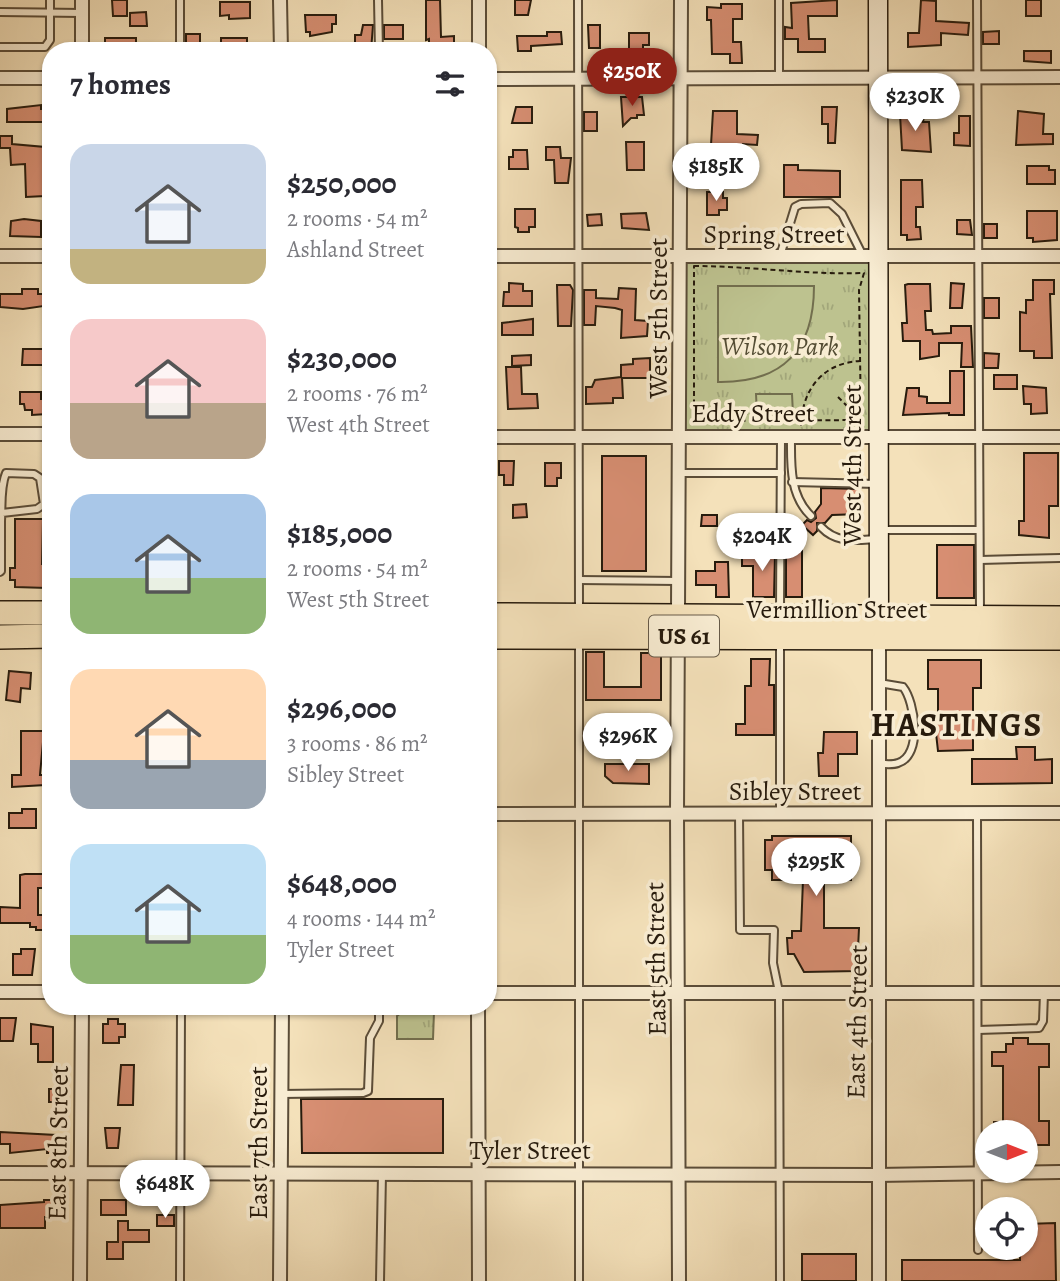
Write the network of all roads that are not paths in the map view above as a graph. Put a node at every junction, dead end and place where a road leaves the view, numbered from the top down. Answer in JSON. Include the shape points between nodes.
{"nodes":[{"id":1,"x":50,"y":0,"type":"edge"},
{"id":2,"x":180,"y":0,"type":"edge"},
{"id":3,"x":280,"y":0,"type":"edge"},
{"id":4,"x":378,"y":0,"type":"edge"},
{"id":5,"x":479,"y":0,"type":"edge"},
{"id":6,"x":578,"y":0,"type":"edge"},
{"id":7,"x":681,"y":0,"type":"edge"},
{"id":8,"x":779,"y":0,"type":"edge"},
{"id":9,"x":878,"y":0,"type":"edge"},
{"id":10,"x":977,"y":0,"type":"edge"},
{"id":11,"x":82,"y":6,"type":"edge"},
{"id":12,"x":0,"y":12,"type":"edge"},
{"id":13,"x":50,"y":12,"type":"junction"},
{"id":14,"x":49,"y":42,"type":"edge"},
{"id":15,"x":82,"y":42,"type":"edge"},
{"id":16,"x":180,"y":42,"type":"edge"},
{"id":17,"x":281,"y":42,"type":"edge"},
{"id":18,"x":379,"y":42,"type":"edge"},
{"id":19,"x":479,"y":42,"type":"edge"},
{"id":20,"x":0,"y":47,"type":"edge"},
{"id":21,"x":42,"y":47,"type":"edge"},
{"id":22,"x":1060,"y":77,"type":"edge"},
{"id":23,"x":0,"y":78,"type":"edge"},
{"id":24,"x":42,"y":78,"type":"edge"},
{"id":25,"x":977,"y":78,"type":"junction"},
{"id":26,"x":497,"y":79,"type":"edge"},
{"id":27,"x":576,"y":79,"type":"junction"},
{"id":28,"x":779,"y":79,"type":"junction"},
{"id":29,"x":879,"y":79,"type":"junction"},
{"id":30,"x":681,"y":80,"type":"junction"},
{"id":31,"x":0,"y":256,"type":"edge"},
{"id":32,"x":42,"y":256,"type":"edge"},
{"id":33,"x":497,"y":256,"type":"edge"},
{"id":34,"x":578,"y":256,"type":"junction"},
{"id":35,"x":780,"y":256,"type":"junction"},
{"id":36,"x":870,"y":256,"type":"junction"},
{"id":37,"x":978,"y":256,"type":"junction"},
{"id":38,"x":1060,"y":256,"type":"edge"},
{"id":39,"x":680,"y":257,"type":"junction"},
{"id":40,"x":872,"y":430,"type":"junction"},
{"id":41,"x":0,"y":434,"type":"edge"},
{"id":42,"x":42,"y":434,"type":"edge"},
{"id":43,"x":680,"y":436,"type":"junction"},
{"id":44,"x":791,"y":436,"type":"junction"},
{"id":45,"x":978,"y":436,"type":"junction"},
{"id":46,"x":497,"y":437,"type":"edge"},
{"id":47,"x":580,"y":437,"type":"junction"},
{"id":48,"x":1060,"y":437,"type":"edge"},
{"id":49,"x":3,"y":471,"type":"edge"},
{"id":50,"x":680,"y":473,"type":"junction"},
{"id":51,"x":780,"y":473,"type":"junction"},
{"id":52,"x":792,"y":482,"type":"junction"},
{"id":53,"x":879,"y":484,"type":"junction"},
{"id":54,"x":42,"y":491,"type":"edge"},
{"id":55,"x":42,"y":505,"type":"edge"},
{"id":56,"x":2,"y":513,"type":"edge"},
{"id":57,"x":811,"y":516,"type":"dead end"},
{"id":58,"x":821,"y":527,"type":"dead end"},
{"id":59,"x":979,"y":530,"type":"junction"},
{"id":60,"x":879,"y":534,"type":"junction"},
{"id":61,"x":1060,"y":558,"type":"edge"},
{"id":62,"x":979,"y":560,"type":"junction"},
{"id":63,"x":0,"y":572,"type":"edge"},
{"id":64,"x":579,"y":580,"type":"junction"},
{"id":65,"x":680,"y":581,"type":"junction"},
{"id":66,"x":0,"y":613,"type":"edge"},
{"id":67,"x":42,"y":613,"type":"edge"},
{"id":68,"x":497,"y":616,"type":"edge"},
{"id":69,"x":980,"y":617,"type":"junction"},
{"id":70,"x":1060,"y":618,"type":"edge"},
{"id":71,"x":579,"y":625,"type":"junction"},
{"id":72,"x":679,"y":625,"type":"junction"},
{"id":73,"x":780,"y":625,"type":"junction"},
{"id":74,"x":878,"y":626,"type":"junction"},
{"id":75,"x":42,"y":636,"type":"edge"},
{"id":76,"x":497,"y":636,"type":"edge"},
{"id":77,"x":0,"y":637,"type":"edge"},
{"id":78,"x":1060,"y":638,"type":"edge"},
{"id":79,"x":879,"y":683,"type":"junction"},
{"id":80,"x":881,"y":764,"type":"junction"},
{"id":81,"x":976,"y":813,"type":"junction"},
{"id":82,"x":1060,"y":813,"type":"edge"},
{"id":83,"x":497,"y":814,"type":"edge"},
{"id":84,"x":578,"y":814,"type":"junction"},
{"id":85,"x":677,"y":814,"type":"junction"},
{"id":86,"x":739,"y":814,"type":"junction"},
{"id":87,"x":780,"y":814,"type":"junction"},
{"id":88,"x":881,"y":814,"type":"junction"},
{"id":89,"x":0,"y":992,"type":"edge"},
{"id":90,"x":42,"y":992,"type":"edge"},
{"id":91,"x":779,"y":992,"type":"junction"},
{"id":92,"x":880,"y":992,"type":"junction"},
{"id":93,"x":979,"y":992,"type":"junction"},
{"id":94,"x":497,"y":993,"type":"edge"},
{"id":95,"x":579,"y":993,"type":"junction"},
{"id":96,"x":680,"y":993,"type":"junction"},
{"id":97,"x":1044,"y":993,"type":"junction"},
{"id":98,"x":1060,"y":993,"type":"edge"},
{"id":99,"x":82,"y":1015,"type":"edge"},
{"id":100,"x":181,"y":1015,"type":"edge"},
{"id":101,"x":282,"y":1015,"type":"edge"},
{"id":102,"x":379,"y":1015,"type":"edge"},
{"id":103,"x":478,"y":1015,"type":"edge"},
{"id":104,"x":978,"y":1030,"type":"junction"},
{"id":105,"x":281,"y":1094,"type":"junction"},
{"id":106,"x":978,"y":1120,"type":"edge"},
{"id":107,"x":580,"y":1172,"type":"junction"},
{"id":108,"x":1060,"y":1172,"type":"edge"},
{"id":109,"x":0,"y":1173,"type":"edge"},
{"id":110,"x":80,"y":1173,"type":"junction"},
{"id":111,"x":279,"y":1173,"type":"junction"},
{"id":112,"x":382,"y":1173,"type":"junction"},
{"id":113,"x":478,"y":1173,"type":"junction"},
{"id":114,"x":679,"y":1173,"type":"junction"},
{"id":115,"x":1038,"y":1173,"type":"edge"},
{"id":116,"x":180,"y":1174,"type":"junction"},
{"id":117,"x":779,"y":1174,"type":"junction"},
{"id":118,"x":975,"y":1174,"type":"edge"},
{"id":119,"x":877,"y":1175,"type":"junction"},
{"id":120,"x":80,"y":1281,"type":"edge"},
{"id":121,"x":180,"y":1281,"type":"edge"},
{"id":122,"x":280,"y":1281,"type":"edge"},
{"id":123,"x":380,"y":1281,"type":"edge"},
{"id":124,"x":480,"y":1281,"type":"edge"},
{"id":125,"x":579,"y":1281,"type":"edge"},
{"id":126,"x":679,"y":1281,"type":"edge"},
{"id":127,"x":780,"y":1281,"type":"edge"},
{"id":128,"x":879,"y":1281,"type":"edge"}],
"edges":[{"from":1,"to":13,"type":"lane"},
{"from":2,"to":16,"type":"lane"},
{"from":3,"to":17,"type":"street"},
{"from":4,"to":18,"type":"lane"},
{"from":5,"to":19,"type":"street"},
{"from":6,"to":27,"type":"lane"},
{"from":7,"to":30,"type":"street","name":"West 5th Street"},
{"from":8,"to":28,"type":"lane"},
{"from":9,"to":29,"type":"street","name":"West 4th Street"},
{"from":10,"to":25,"type":"lane"},
{"from":11,"to":13,"type":"lane"},
{"from":11,"to":15,"type":"street"},
{"from":12,"to":13,"type":"lane"},
{"from":13,"to":14,"type":"lane"},
{"from":20,"to":21,"type":"lane"},
{"from":22,"to":25,"type":"street"},
{"from":23,"to":24,"type":"street"},
{"from":25,"to":29,"type":"street"},
{"from":25,"to":37,"type":"lane"},
{"from":26,"to":27,"type":"street"},
{"from":27,"to":30,"type":"street"},
{"from":27,"to":34,"type":"lane"},
{"from":28,"to":29,"type":"street"},
{"from":28,"to":30,"type":"street"},
{"from":29,"to":36,"type":"street","name":"West 4th Street"},
{"from":30,"to":39,"type":"street","name":"West 5th Street"},
{"from":31,"to":32,"type":"street"},
{"from":33,"to":34,"type":"street","name":"Spring Street"},
{"from":34,"to":39,"type":"street","name":"Spring Street"},
{"from":34,"to":47,"type":"lane"},
{"from":35,"to":36,"type":"street","name":"Spring Street"},
{"from":35,"to":36,"type":"lane","via":[[795,207],[830,203]]},
{"from":35,"to":39,"type":"street","name":"Spring Street"},
{"from":36,"to":37,"type":"street","name":"Spring Street"},
{"from":36,"to":40,"type":"street","name":"West 4th Street"},
{"from":37,"to":38,"type":"street","name":"Spring Street"},
{"from":37,"to":45,"type":"lane"},
{"from":39,"to":43,"type":"street","name":"West 5th Street"},
{"from":40,"to":44,"type":"street","name":"Eddy Street"},
{"from":40,"to":45,"type":"street","name":"Eddy Street"},
{"from":40,"to":53,"type":"street","name":"West 4th Street"},
{"from":41,"to":42,"type":"street"},
{"from":43,"to":44,"type":"street","name":"Eddy Street"},
{"from":43,"to":47,"type":"street","name":"Eddy Street"},
{"from":43,"to":50,"type":"street","name":"West 5th Street"},
{"from":44,"to":51,"type":"lane"},
{"from":44,"to":52,"type":"lane"},
{"from":45,"to":48,"type":"street","name":"Eddy Street"},
{"from":45,"to":59,"type":"lane"},
{"from":46,"to":47,"type":"street","name":"Eddy Street"},
{"from":47,"to":64,"type":"lane"},
{"from":49,"to":54,"type":"lane","via":[[34,474],[40,478]]},
{"from":49,"to":56,"type":"lane"},
{"from":50,"to":51,"type":"lane"},
{"from":50,"to":65,"type":"street","name":"West 5th Street"},
{"from":51,"to":73,"type":"lane"},
{"from":52,"to":53,"type":"lane"},
{"from":52,"to":57,"type":"lane"},
{"from":53,"to":60,"type":"street","name":"West 4th Street"},
{"from":55,"to":56,"type":"lane"},
{"from":56,"to":63,"type":"lane"},
{"from":58,"to":60,"type":"lane","via":[[829,536],[845,541]]},
{"from":59,"to":60,"type":"lane"},
{"from":59,"to":62,"type":"lane"},
{"from":60,"to":74,"type":"street","name":"West 4th Street"},
{"from":61,"to":62,"type":"lane"},
{"from":62,"to":69,"type":"lane"},
{"from":64,"to":65,"type":"lane"},
{"from":64,"to":71,"type":"lane"},
{"from":65,"to":72,"type":"street","name":"West 5th Street"},
{"from":66,"to":67,"type":"highway"},
{"from":68,"to":71,"type":"highway","name":"Vermillion Street","number":"US 61"},
{"from":69,"to":70,"type":"highway","name":"Vermillion Street","number":"US 61"},
{"from":69,"to":74,"type":"highway","name":"Vermillion Street","number":"US 61"},
{"from":71,"to":72,"type":"highway","name":"Vermillion Street","number":"US 61"},
{"from":71,"to":76,"type":"highway","name":"Vermillion Street","number":"US 61"},
{"from":71,"to":84,"type":"lane"},
{"from":72,"to":73,"type":"highway","name":"Vermillion Street","number":"US 61"},
{"from":72,"to":85,"type":"street","name":"East 5th Street"},
{"from":73,"to":74,"type":"highway","name":"Vermillion Street","number":"US 61"},
{"from":73,"to":87,"type":"lane"},
{"from":74,"to":78,"type":"highway","name":"Vermillion Street","number":"US 61"},
{"from":74,"to":79,"type":"street","name":"East 4th Street"},
{"from":75,"to":77,"type":"highway"},
{"from":79,"to":80,"type":"street","name":"East 4th Street"},
{"from":79,"to":80,"type":"lane","via":[[903,687],[909,694],[915,728],[905,759]]},
{"from":80,"to":88,"type":"street","name":"East 4th Street"},
{"from":81,"to":82,"type":"street","name":"Sibley Street"},
{"from":81,"to":88,"type":"street","name":"Sibley Street"},
{"from":81,"to":93,"type":"lane"},
{"from":83,"to":84,"type":"street","name":"Sibley Street"},
{"from":84,"to":85,"type":"street","name":"Sibley Street"},
{"from":84,"to":95,"type":"lane"},
{"from":85,"to":86,"type":"street","name":"Sibley Street"},
{"from":85,"to":96,"type":"street","name":"East 5th Street"},
{"from":86,"to":87,"type":"street","name":"Sibley Street"},
{"from":86,"to":91,"type":"lane","via":[[740,930],[774,930],[773,963]]},
{"from":87,"to":88,"type":"street","name":"Sibley Street"},
{"from":88,"to":92,"type":"street","name":"East 4th Street"},
{"from":89,"to":90,"type":"street"},
{"from":91,"to":92,"type":"street"},
{"from":91,"to":96,"type":"street"},
{"from":91,"to":117,"type":"lane"},
{"from":92,"to":93,"type":"street"},
{"from":92,"to":119,"type":"street","name":"East 4th Street"},
{"from":93,"to":97,"type":"street"},
{"from":93,"to":104,"type":"lane"},
{"from":94,"to":95,"type":"street"},
{"from":95,"to":96,"type":"street"},
{"from":95,"to":107,"type":"lane"},
{"from":96,"to":114,"type":"street","name":"East 5th Street"},
{"from":97,"to":98,"type":"street"},
{"from":97,"to":104,"type":"lane","via":[[1039,1028]]},
{"from":99,"to":110,"type":"street","name":"East 8th Street"},
{"from":100,"to":116,"type":"lane"},
{"from":101,"to":105,"type":"street","name":"East 7th Street"},
{"from":102,"to":105,"type":"lane","via":[[370,1038],[368,1091]]},
{"from":103,"to":113,"type":"street"},
{"from":104,"to":106,"type":"lane"},
{"from":105,"to":111,"type":"street","name":"East 7th Street"},
{"from":107,"to":113,"type":"street","name":"Tyler Street"},
{"from":107,"to":114,"type":"street","name":"Tyler Street"},
{"from":107,"to":125,"type":"lane"},
{"from":108,"to":115,"type":"street","name":"Tyler Street"},
{"from":109,"to":110,"type":"street","name":"Tyler Street"},
{"from":110,"to":116,"type":"street","name":"Tyler Street"},
{"from":110,"to":120,"type":"street","name":"East 8th Street"},
{"from":111,"to":112,"type":"street","name":"Tyler Street"},
{"from":111,"to":116,"type":"street","name":"Tyler Street"},
{"from":111,"to":122,"type":"street","name":"East 7th Street"},
{"from":112,"to":113,"type":"street","name":"Tyler Street"},
{"from":112,"to":123,"type":"lane"},
{"from":113,"to":124,"type":"street"},
{"from":114,"to":117,"type":"street","name":"Tyler Street"},
{"from":114,"to":126,"type":"street","name":"East 5th Street"},
{"from":116,"to":121,"type":"lane"},
{"from":117,"to":119,"type":"street","name":"Tyler Street"},
{"from":117,"to":127,"type":"lane"},
{"from":118,"to":119,"type":"street","name":"Tyler Street"},
{"from":119,"to":128,"type":"street","name":"East 4th Street"}]}
